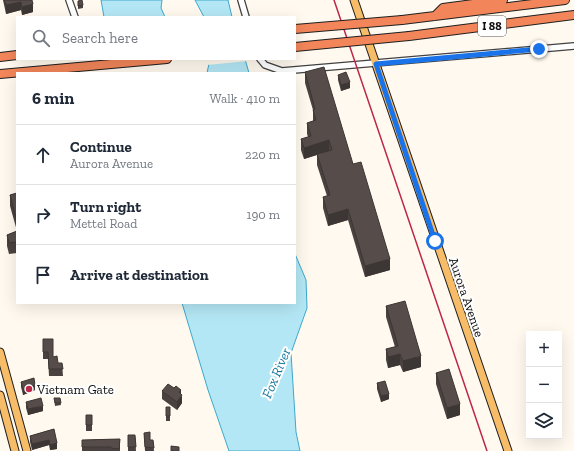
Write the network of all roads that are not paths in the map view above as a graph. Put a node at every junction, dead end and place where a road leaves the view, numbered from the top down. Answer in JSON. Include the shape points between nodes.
{"nodes":[{"id":1,"x":69,"y":0,"type":"edge"},
{"id":2,"x":241,"y":0,"type":"edge"},
{"id":3,"x":354,"y":0,"type":"edge"},
{"id":4,"x":503,"y":0,"type":"edge"},
{"id":5,"x":565,"y":0,"type":"edge"},
{"id":6,"x":75,"y":16,"type":"edge"},
{"id":7,"x":246,"y":16,"type":"edge"},
{"id":8,"x":435,"y":16,"type":"junction"},
{"id":9,"x":574,"y":16,"type":"edge"},
{"id":10,"x":296,"y":29,"type":"edge"},
{"id":11,"x":574,"y":46,"type":"edge"},
{"id":12,"x":296,"y":47,"type":"edge"},
{"id":13,"x":16,"y":55,"type":"edge"},
{"id":14,"x":0,"y":57,"type":"edge"},
{"id":15,"x":156,"y":60,"type":"edge"},
{"id":16,"x":261,"y":60,"type":"edge"},
{"id":17,"x":376,"y":64,"type":"junction"},
{"id":18,"x":24,"y":72,"type":"edge"},
{"id":19,"x":282,"y":72,"type":"edge"},
{"id":20,"x":282,"y":72,"type":"edge"},
{"id":21,"x":16,"y":73,"type":"edge"},
{"id":22,"x":0,"y":74,"type":"edge"},
{"id":23,"x":0,"y":352,"type":"edge"},
{"id":24,"x":0,"y":395,"type":"edge"},
{"id":25,"x":16,"y":451,"type":"edge"},
{"id":26,"x":27,"y":451,"type":"edge"},
{"id":27,"x":508,"y":451,"type":"edge"}],
"edges":[{"from":1,"to":6,"type":"street"},
{"from":2,"to":7,"type":"street"},
{"from":3,"to":17,"type":"main road","name":"Aurora Avenue"},
{"from":4,"to":8,"type":"highway","number":"I 88","via":[[443,8]]},
{"from":5,"to":8,"type":"highway","number":"I 88"},
{"from":8,"to":10,"type":"highway","number":"I 88","bridge":true},
{"from":9,"to":12,"type":"highway","number":"I 88","bridge":true},
{"from":11,"to":17,"type":"street"},
{"from":13,"to":14,"type":"highway"},
{"from":15,"to":18,"type":"highway"},
{"from":16,"to":19,"type":"street","via":[[265,65]]},
{"from":17,"to":20,"type":"street"},
{"from":17,"to":27,"type":"main road","name":"Aurora Avenue"},
{"from":21,"to":22,"type":"highway"},
{"from":23,"to":26,"type":"main road"},
{"from":24,"to":25,"type":"main road"}]}
